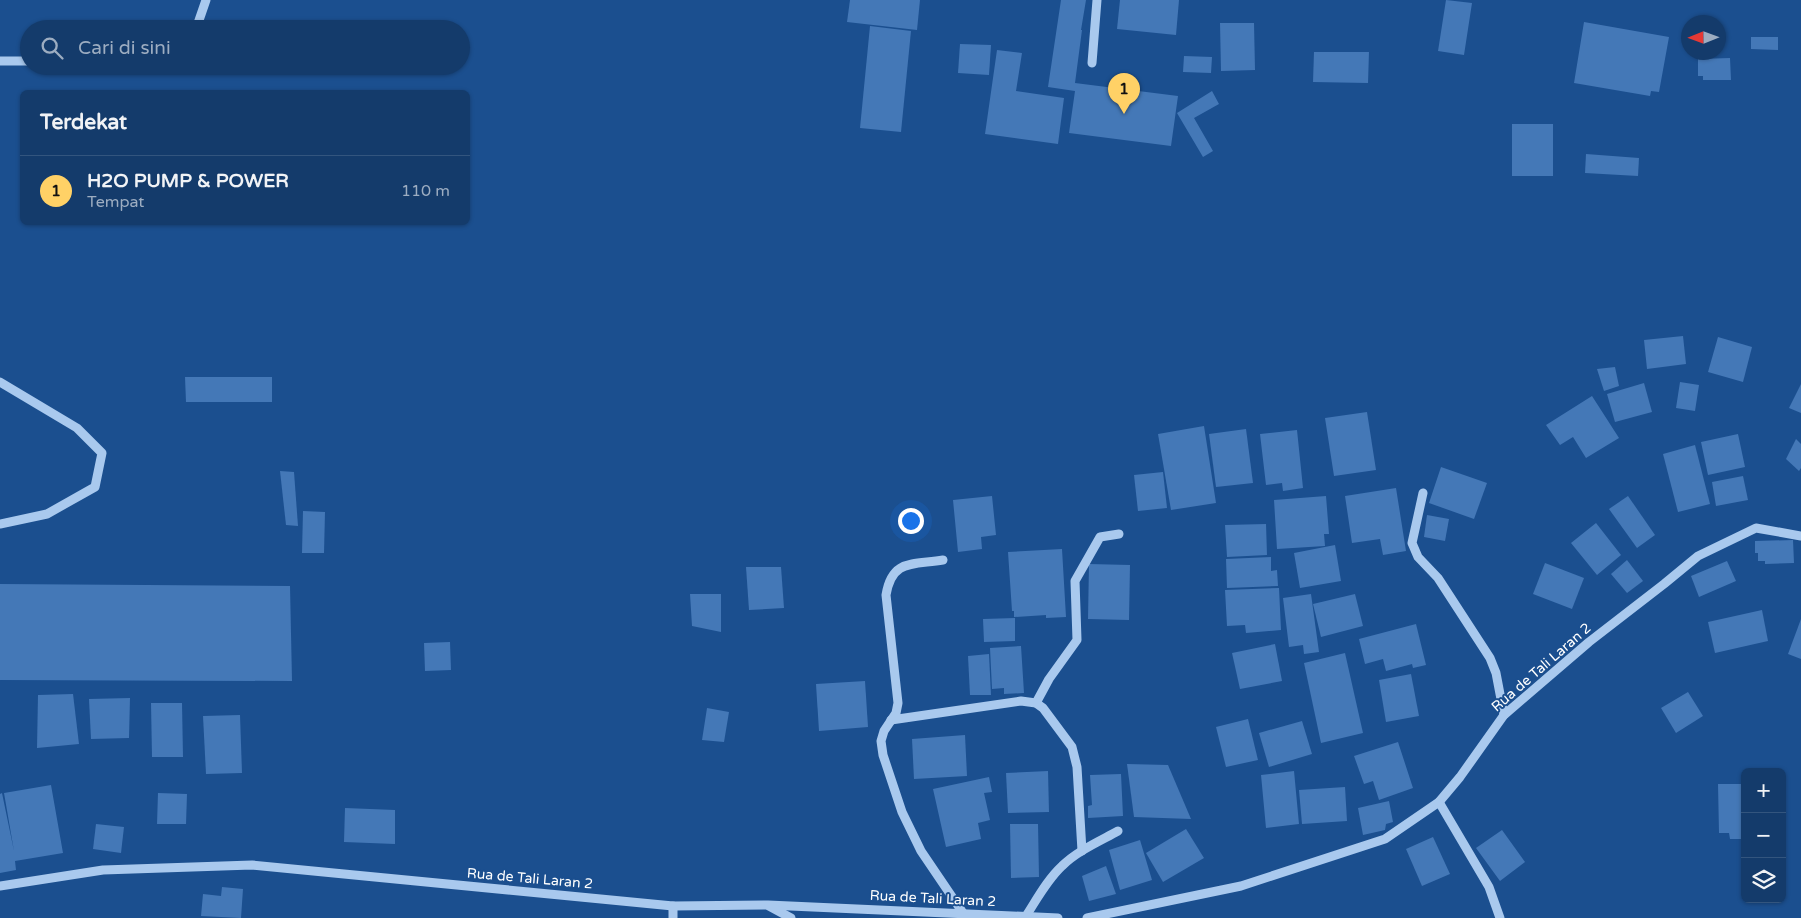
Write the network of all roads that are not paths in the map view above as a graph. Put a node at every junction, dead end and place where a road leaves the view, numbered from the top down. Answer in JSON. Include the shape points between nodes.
{"nodes":[{"id":1,"x":206,"y":0,"type":"edge"},
{"id":2,"x":1097,"y":0,"type":"edge"},
{"id":3,"x":199,"y":20,"type":"edge"},
{"id":4,"x":20,"y":61,"type":"edge"},
{"id":5,"x":0,"y":62,"type":"edge"},
{"id":6,"x":1092,"y":63,"type":"dead end"},
{"id":7,"x":0,"y":382,"type":"edge"},
{"id":8,"x":1423,"y":493,"type":"dead end"},
{"id":9,"x":0,"y":524,"type":"edge"},
{"id":10,"x":1119,"y":534,"type":"dead end"},
{"id":11,"x":1801,"y":536,"type":"edge"},
{"id":12,"x":943,"y":560,"type":"dead end"},
{"id":13,"x":1036,"y":704,"type":"junction"},
{"id":14,"x":1504,"y":716,"type":"junction"},
{"id":15,"x":891,"y":720,"type":"junction"},
{"id":16,"x":1439,"y":802,"type":"junction"},
{"id":17,"x":1118,"y":831,"type":"dead end"},
{"id":18,"x":1082,"y":851,"type":"junction"},
{"id":19,"x":0,"y":886,"type":"edge"},
{"id":20,"x":768,"y":905,"type":"junction"},
{"id":21,"x":673,"y":906,"type":"junction"},
{"id":22,"x":963,"y":913,"type":"junction"},
{"id":23,"x":1026,"y":916,"type":"junction"},
{"id":24,"x":673,"y":918,"type":"edge"},
{"id":25,"x":791,"y":918,"type":"edge"},
{"id":26,"x":1041,"y":918,"type":"edge"},
{"id":27,"x":1058,"y":918,"type":"edge"},
{"id":28,"x":1087,"y":918,"type":"edge"},
{"id":29,"x":1500,"y":918,"type":"edge"}],
"edges":[{"from":1,"to":3,"type":"street"},
{"from":2,"to":6,"type":"street"},
{"from":4,"to":5,"type":"street"},
{"from":7,"to":9,"type":"street","via":[[77,428],[102,453],[94,486],[47,514]]},
{"from":8,"to":14,"type":"street","via":[[1412,543],[1414,550],[1438,578],[1490,658],[1496,672]]},
{"from":10,"to":13,"type":"street","via":[[1100,537],[1074,581],[1077,640],[1049,678]]},
{"from":11,"to":14,"type":"street","name":"Rua de Tali Laran 2","via":[[1756,528],[1698,556],[1589,642]]},
{"from":12,"to":15,"type":"street","via":[[902,567],[888,581],[886,595],[898,703]]},
{"from":13,"to":15,"type":"street","via":[[1020,702]]},
{"from":13,"to":18,"type":"street","via":[[1043,708],[1066,739],[1075,757]]},
{"from":14,"to":16,"type":"street","name":"Rua de Tali Laran 2"},
{"from":15,"to":22,"type":"street","via":[[884,731],[883,755],[902,812],[921,852]]},
{"from":16,"to":28,"type":"street","name":"Rua de Tali Laran 2","via":[[1376,842],[1241,886]]},
{"from":16,"to":29,"type":"street","via":[[1489,887]]},
{"from":17,"to":18,"type":"street"},
{"from":18,"to":23,"type":"street","via":[[1049,879]]},
{"from":19,"to":21,"type":"street","name":"Rua de Tali Laran 2","via":[[103,870],[252,865]]},
{"from":20,"to":21,"type":"street","name":"Rua de Tali Laran 2"},
{"from":20,"to":22,"type":"street","name":"Rua de Tali Laran 2"},
{"from":20,"to":25,"type":"street"},
{"from":21,"to":24,"type":"street"},
{"from":22,"to":23,"type":"street","name":"Rua de Tali Laran 2"},
{"from":23,"to":26,"type":"street","name":"Rua de Tali Laran 2"},
{"from":26,"to":27,"type":"street","name":"Rua de Tali Laran 2"}]}
